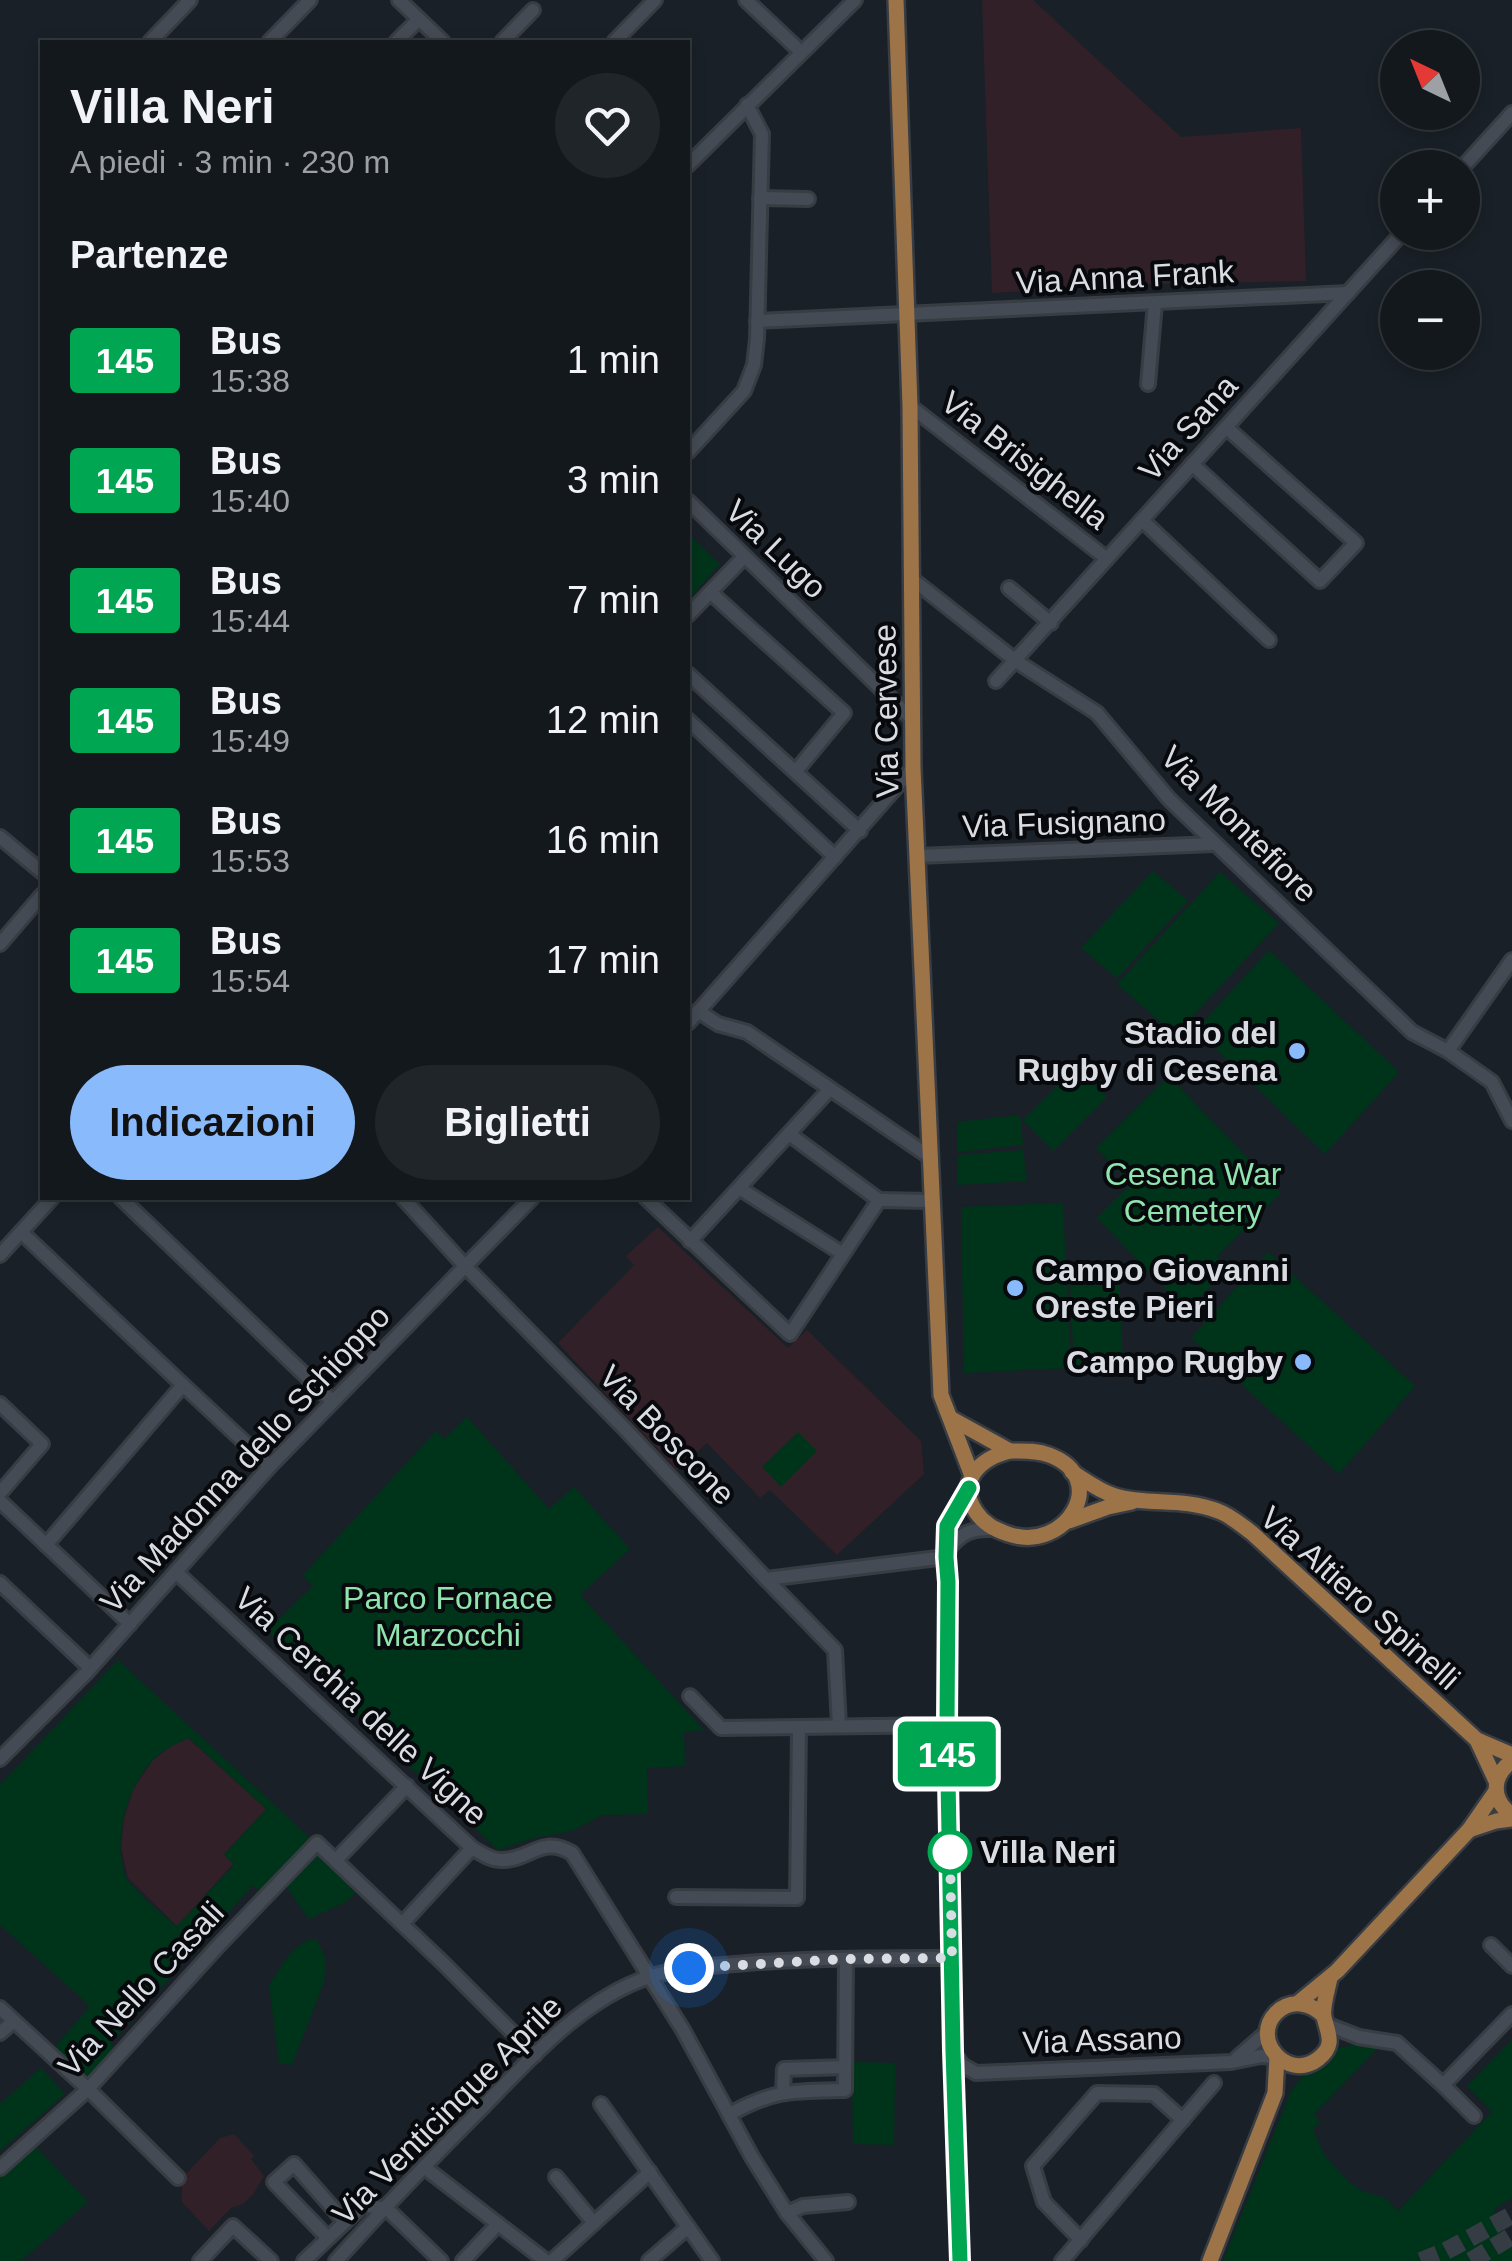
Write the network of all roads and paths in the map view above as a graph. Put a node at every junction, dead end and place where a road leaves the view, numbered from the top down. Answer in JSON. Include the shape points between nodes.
{"nodes":[{"id":1,"x":190,"y":0,"type":"edge"},
{"id":2,"x":310,"y":0,"type":"edge"},
{"id":3,"x":399,"y":0,"type":"edge"},
{"id":4,"x":655,"y":0,"type":"edge"},
{"id":5,"x":746,"y":0,"type":"edge"},
{"id":6,"x":855,"y":0,"type":"edge"},
{"id":7,"x":896,"y":0,"type":"edge"},
{"id":8,"x":533,"y":10,"type":"dead end"},
{"id":9,"x":419,"y":18,"type":"junction"},
{"id":10,"x":152,"y":40,"type":"edge"},
{"id":11,"x":271,"y":40,"type":"edge"},
{"id":12,"x":398,"y":40,"type":"edge"},
{"id":13,"x":441,"y":40,"type":"edge"},
{"id":14,"x":504,"y":40,"type":"edge"},
{"id":15,"x":616,"y":40,"type":"edge"},
{"id":16,"x":801,"y":52,"type":"junction"},
{"id":17,"x":748,"y":105,"type":"junction"},
{"id":18,"x":1512,"y":113,"type":"edge"},
{"id":19,"x":1478,"y":150,"type":"edge"},
{"id":20,"x":690,"y":162,"type":"edge"},
{"id":21,"x":760,"y":198,"type":"junction"},
{"id":22,"x":808,"y":199,"type":"dead end"},
{"id":23,"x":1387,"y":250,"type":"edge"},
{"id":24,"x":1348,"y":293,"type":"junction"},
{"id":25,"x":1155,"y":303,"type":"junction"},
{"id":26,"x":905,"y":314,"type":"junction"},
{"id":27,"x":757,"y":321,"type":"junction"},
{"id":28,"x":1148,"y":384,"type":"dead end"},
{"id":29,"x":910,"y":406,"type":"junction"},
{"id":30,"x":1227,"y":428,"type":"junction"},
{"id":31,"x":690,"y":450,"type":"edge"},
{"id":32,"x":1192,"y":464,"type":"junction"},
{"id":33,"x":690,"y":503,"type":"edge"},
{"id":34,"x":1142,"y":520,"type":"junction"},
{"id":35,"x":744,"y":557,"type":"junction"},
{"id":36,"x":1106,"y":558,"type":"junction"},
{"id":37,"x":912,"y":579,"type":"junction"},
{"id":38,"x":1009,"y":588,"type":"dead end"},
{"id":39,"x":710,"y":592,"type":"junction"},
{"id":40,"x":690,"y":614,"type":"edge"},
{"id":41,"x":1050,"y":623,"type":"junction"},
{"id":42,"x":1269,"y":640,"type":"dead end"},
{"id":43,"x":1016,"y":662,"type":"junction"},
{"id":44,"x":690,"y":676,"type":"edge"},
{"id":45,"x":996,"y":681,"type":"dead end"},
{"id":46,"x":914,"y":720,"type":"junction"},
{"id":47,"x":690,"y":722,"type":"edge"},
{"id":48,"x":913,"y":768,"type":"junction"},
{"id":49,"x":796,"y":771,"type":"junction"},
{"id":50,"x":860,"y":831,"type":"junction"},
{"id":51,"x":0,"y":837,"type":"edge"},
{"id":52,"x":1214,"y":844,"type":"junction"},
{"id":53,"x":917,"y":856,"type":"junction"},
{"id":54,"x":835,"y":857,"type":"junction"},
{"id":55,"x":40,"y":870,"type":"edge"},
{"id":56,"x":40,"y":897,"type":"edge"},
{"id":57,"x":0,"y":944,"type":"edge"},
{"id":58,"x":1512,"y":960,"type":"edge"},
{"id":59,"x":698,"y":1011,"type":"junction"},
{"id":60,"x":690,"y":1021,"type":"edge"},
{"id":61,"x":1448,"y":1051,"type":"junction"},
{"id":62,"x":830,"y":1089,"type":"junction"},
{"id":63,"x":1512,"y":1121,"type":"edge"},
{"id":64,"x":788,"y":1134,"type":"junction"},
{"id":65,"x":930,"y":1157,"type":"junction"},
{"id":66,"x":739,"y":1188,"type":"junction"},
{"id":67,"x":50,"y":1200,"type":"edge"},
{"id":68,"x":123,"y":1200,"type":"edge"},
{"id":69,"x":405,"y":1200,"type":"edge"},
{"id":70,"x":530,"y":1200,"type":"edge"},
{"id":71,"x":648,"y":1200,"type":"edge"},
{"id":72,"x":879,"y":1200,"type":"junction"},
{"id":73,"x":932,"y":1200,"type":"junction"},
{"id":74,"x":21,"y":1232,"type":"junction"},
{"id":75,"x":690,"y":1242,"type":"junction"},
{"id":76,"x":843,"y":1254,"type":"junction"},
{"id":77,"x":0,"y":1256,"type":"edge"},
{"id":78,"x":465,"y":1266,"type":"junction"},
{"id":79,"x":183,"y":1386,"type":"junction"},
{"id":80,"x":332,"y":1401,"type":"junction"},
{"id":81,"x":0,"y":1404,"type":"edge"},
{"id":82,"x":952,"y":1419,"type":"junction"},
{"id":83,"x":1010,"y":1451,"type":"junction"},
{"id":84,"x":270,"y":1466,"type":"junction"},
{"id":85,"x":1072,"y":1472,"type":"junction"},
{"id":86,"x":970,"y":1482,"type":"junction"},
{"id":87,"x":0,"y":1497,"type":"edge"},
{"id":88,"x":1142,"y":1500,"type":"junction"},
{"id":89,"x":1069,"y":1521,"type":"junction"},
{"id":90,"x":992,"y":1528,"type":"junction"},
{"id":91,"x":46,"y":1545,"type":"junction"},
{"id":92,"x":946,"y":1553,"type":"junction"},
{"id":93,"x":176,"y":1572,"type":"junction"},
{"id":94,"x":766,"y":1579,"type":"junction"},
{"id":95,"x":0,"y":1583,"type":"edge"},
{"id":96,"x":130,"y":1624,"type":"junction"},
{"id":97,"x":90,"y":1668,"type":"junction"},
{"id":98,"x":690,"y":1696,"type":"dead end"},
{"id":99,"x":947,"y":1725,"type":"junction"},
{"id":100,"x":800,"y":1726,"type":"junction"},
{"id":101,"x":839,"y":1726,"type":"junction"},
{"id":102,"x":1477,"y":1740,"type":"junction"},
{"id":103,"x":1512,"y":1758,"type":"edge"},
{"id":104,"x":0,"y":1759,"type":"edge"},
{"id":105,"x":407,"y":1786,"type":"junction"},
{"id":106,"x":1496,"y":1786,"type":"junction"},
{"id":107,"x":1512,"y":1817,"type":"edge"},
{"id":108,"x":1470,"y":1830,"type":"junction"},
{"id":109,"x":472,"y":1848,"type":"junction"},
{"id":110,"x":336,"y":1860,"type":"junction"},
{"id":111,"x":676,"y":1897,"type":"dead end"},
{"id":112,"x":402,"y":1924,"type":"junction"},
{"id":113,"x":1490,"y":1945,"type":"dead end"},
{"id":114,"x":952,"y":1958,"type":"junction"},
{"id":115,"x":846,"y":1959,"type":"junction"},
{"id":116,"x":1512,"y":1966,"type":"edge"},
{"id":117,"x":649,"y":1977,"type":"junction"},
{"id":118,"x":1330,"y":1978,"type":"junction"},
{"id":119,"x":1298,"y":2003,"type":"junction"},
{"id":120,"x":0,"y":2008,"type":"edge"},
{"id":121,"x":1512,"y":2014,"type":"edge"},
{"id":122,"x":14,"y":2021,"type":"junction"},
{"id":123,"x":1326,"y":2021,"type":"junction"},
{"id":124,"x":1267,"y":2032,"type":"junction"},
{"id":125,"x":0,"y":2033,"type":"edge"},
{"id":126,"x":1359,"y":2037,"type":"junction"},
{"id":127,"x":1327,"y":2047,"type":"junction"},
{"id":128,"x":953,"y":2051,"type":"junction"},
{"id":129,"x":535,"y":2055,"type":"junction"},
{"id":130,"x":1277,"y":2057,"type":"junction"},
{"id":131,"x":1250,"y":2058,"type":"junction"},
{"id":132,"x":1231,"y":2062,"type":"junction"},
{"id":133,"x":1304,"y":2066,"type":"junction"},
{"id":134,"x":845,"y":2067,"type":"junction"},
{"id":135,"x":976,"y":2073,"type":"junction"},
{"id":136,"x":1214,"y":2082,"type":"dead end"},
{"id":137,"x":1443,"y":2085,"type":"junction"},
{"id":138,"x":954,"y":2086,"type":"junction"},
{"id":139,"x":1276,"y":2087,"type":"junction"},
{"id":140,"x":88,"y":2089,"type":"junction"},
{"id":141,"x":783,"y":2092,"type":"junction"},
{"id":142,"x":602,"y":2104,"type":"dead end"},
{"id":143,"x":730,"y":2114,"type":"junction"},
{"id":144,"x":1474,"y":2116,"type":"dead end"},
{"id":145,"x":1182,"y":2120,"type":"junction"},
{"id":146,"x":424,"y":2167,"type":"junction"},
{"id":147,"x":0,"y":2168,"type":"edge"},
{"id":148,"x":650,"y":2172,"type":"junction"},
{"id":149,"x":556,"y":2177,"type":"dead end"},
{"id":150,"x":178,"y":2178,"type":"dead end"},
{"id":151,"x":848,"y":2202,"type":"dead end"},
{"id":152,"x":384,"y":2208,"type":"junction"},
{"id":153,"x":787,"y":2213,"type":"junction"},
{"id":154,"x":345,"y":2222,"type":"junction"},
{"id":155,"x":594,"y":2223,"type":"junction"},
{"id":156,"x":498,"y":2224,"type":"junction"},
{"id":157,"x":688,"y":2227,"type":"junction"},
{"id":158,"x":328,"y":2238,"type":"junction"},
{"id":159,"x":1081,"y":2240,"type":"junction"},
{"id":160,"x":546,"y":2260,"type":"edge"},
{"id":161,"x":200,"y":2261,"type":"edge"},
{"id":162,"x":271,"y":2261,"type":"edge"},
{"id":163,"x":304,"y":2261,"type":"edge"},
{"id":164,"x":336,"y":2261,"type":"edge"},
{"id":165,"x":440,"y":2261,"type":"edge"},
{"id":166,"x":463,"y":2261,"type":"edge"},
{"id":167,"x":649,"y":2261,"type":"edge"},
{"id":168,"x":712,"y":2261,"type":"edge"},
{"id":169,"x":826,"y":2261,"type":"edge"},
{"id":170,"x":960,"y":2261,"type":"edge"},
{"id":171,"x":1062,"y":2261,"type":"edge"},
{"id":172,"x":1210,"y":2261,"type":"edge"}],
"edges":[{"from":1,"to":10,"type":"street"},
{"from":2,"to":11,"type":"street"},
{"from":3,"to":9,"type":"street"},
{"from":4,"to":15,"type":"street"},
{"from":5,"to":16,"type":"street"},
{"from":6,"to":16,"type":"street"},
{"from":7,"to":26,"type":"main road","name":"Via Cervese"},
{"from":8,"to":14,"type":"street"},
{"from":9,"to":12,"type":"street"},
{"from":9,"to":13,"type":"street"},
{"from":16,"to":17,"type":"street"},
{"from":17,"to":20,"type":"street"},
{"from":17,"to":21,"type":"street","via":[[762,134]]},
{"from":18,"to":19,"type":"street"},
{"from":21,"to":22,"type":"street"},
{"from":21,"to":27,"type":"street"},
{"from":23,"to":24,"type":"street","name":"Via Sana"},
{"from":24,"to":25,"type":"street","name":"Via Anna Frank"},
{"from":24,"to":30,"type":"street","name":"Via Sana"},
{"from":25,"to":26,"type":"street","name":"Via Anna Frank"},
{"from":25,"to":28,"type":"street"},
{"from":26,"to":27,"type":"street","name":"Via Anna Frank"},
{"from":26,"to":29,"type":"main road","name":"Via Cervese"},
{"from":27,"to":31,"type":"street","via":[[754,365],[744,391]]},
{"from":29,"to":36,"type":"street","name":"Via Brisighella"},
{"from":29,"to":37,"type":"main road","name":"Via Cervese"},
{"from":30,"to":32,"type":"street","name":"Via Sana"},
{"from":30,"to":32,"type":"street","via":[[1356,543],[1320,581]]},
{"from":32,"to":34,"type":"street","name":"Via Sana"},
{"from":33,"to":35,"type":"street","name":"Via Lugo"},
{"from":34,"to":36,"type":"street","name":"Via Sana"},
{"from":34,"to":42,"type":"street"},
{"from":35,"to":39,"type":"street"},
{"from":35,"to":46,"type":"street","name":"Via Lugo"},
{"from":36,"to":41,"type":"street","name":"Via Sana"},
{"from":37,"to":43,"type":"street","name":"Via Montefiore"},
{"from":37,"to":46,"type":"main road","name":"Via Cervese"},
{"from":38,"to":41,"type":"street"},
{"from":39,"to":40,"type":"street"},
{"from":39,"to":49,"type":"street","via":[[844,713]]},
{"from":41,"to":43,"type":"street","name":"Via Sana"},
{"from":43,"to":45,"type":"street","name":"Via Sana"},
{"from":43,"to":52,"type":"street","name":"Via Montefiore","via":[[1096,712]]},
{"from":44,"to":49,"type":"street"},
{"from":46,"to":48,"type":"main road","name":"Via Cervese"},
{"from":47,"to":54,"type":"street"},
{"from":48,"to":50,"type":"street"},
{"from":48,"to":53,"type":"main road","name":"Via Cervese"},
{"from":49,"to":50,"type":"street"},
{"from":50,"to":54,"type":"street"},
{"from":51,"to":55,"type":"street"},
{"from":52,"to":53,"type":"street","name":"Via Fusignano"},
{"from":52,"to":61,"type":"street","name":"Via Montefiore","via":[[1412,1032]]},
{"from":53,"to":65,"type":"main road","name":"Via Cervese"},
{"from":54,"to":59,"type":"street"},
{"from":56,"to":57,"type":"street"},
{"from":58,"to":61,"type":"street"},
{"from":59,"to":60,"type":"street"},
{"from":59,"to":62,"type":"street","via":[[748,1032]]},
{"from":61,"to":63,"type":"street","name":"Via Montefiore","via":[[1492,1082]]},
{"from":62,"to":64,"type":"street"},
{"from":62,"to":65,"type":"street"},
{"from":64,"to":66,"type":"street"},
{"from":64,"to":72,"type":"street"},
{"from":65,"to":73,"type":"main road","name":"Via Cervese"},
{"from":66,"to":75,"type":"street"},
{"from":66,"to":76,"type":"street"},
{"from":67,"to":74,"type":"street"},
{"from":68,"to":80,"type":"street"},
{"from":69,"to":78,"type":"street","name":"Via Boscone"},
{"from":70,"to":78,"type":"street","name":"Via Madonna dello Schioppo"},
{"from":71,"to":75,"type":"street"},
{"from":72,"to":73,"type":"street"},
{"from":72,"to":76,"type":"street"},
{"from":73,"to":82,"type":"main road","name":"Via Cervese","via":[[941,1395]]},
{"from":74,"to":77,"type":"street"},
{"from":74,"to":79,"type":"street"},
{"from":75,"to":76,"type":"street","via":[[790,1334]]},
{"from":78,"to":80,"type":"street","name":"Via Madonna dello Schioppo"},
{"from":78,"to":94,"type":"street","name":"Via Boscone"},
{"from":79,"to":84,"type":"street"},
{"from":79,"to":91,"type":"street"},
{"from":80,"to":84,"type":"street","name":"Via Madonna dello Schioppo"},
{"from":81,"to":87,"type":"street","via":[[42,1444]]},
{"from":82,"to":83,"type":"main road"},
{"from":82,"to":86,"type":"main road","name":"Via Cervese"},
{"from":83,"to":85,"type":"main road","via":[[1046,1454]]},
{"from":83,"to":86,"type":"main road","via":[[982,1462]]},
{"from":84,"to":93,"type":"street","name":"Via Madonna dello Schioppo"},
{"from":85,"to":88,"type":"main road","name":"Via Altiero Spinelli","via":[[1115,1496]]},
{"from":85,"to":89,"type":"main road","via":[[1079,1504]]},
{"from":86,"to":90,"type":"main road","via":[[973,1509]]},
{"from":86,"to":92,"type":"street","via":[[947,1526]]},
{"from":87,"to":91,"type":"street"},
{"from":88,"to":89,"type":"main road","name":"Via Altiero Spinelli"},
{"from":88,"to":102,"type":"main road","name":"Via Altiero Spinelli","via":[[1183,1501],[1221,1512],[1252,1533]]},
{"from":89,"to":90,"type":"main road","via":[[1039,1536]]},
{"from":90,"to":92,"type":"street","via":[[958,1536]]},
{"from":91,"to":96,"type":"street"},
{"from":92,"to":94,"type":"street"},
{"from":92,"to":99,"type":"street"},
{"from":93,"to":96,"type":"street","name":"Via Madonna dello Schioppo"},
{"from":93,"to":105,"type":"street","name":"Via Cerchia delle Vigne"},
{"from":94,"to":101,"type":"street","name":"Via Boscone","via":[[836,1650]]},
{"from":95,"to":97,"type":"street"},
{"from":96,"to":97,"type":"street","name":"Via Madonna dello Schioppo"},
{"from":97,"to":104,"type":"street","name":"Via Madonna dello Schioppo"},
{"from":98,"to":100,"type":"street","via":[[720,1728]]},
{"from":99,"to":101,"type":"street"},
{"from":99,"to":114,"type":"street"},
{"from":100,"to":101,"type":"street"},
{"from":100,"to":111,"type":"street","via":[[798,1898]]},
{"from":102,"to":103,"type":"main road","name":"Via Altiero Spinelli"},
{"from":102,"to":106,"type":"main road","name":"Via Altiero Spinelli"},
{"from":103,"to":106,"type":"main road"},
{"from":105,"to":109,"type":"street","name":"Via Cerchia delle Vigne"},
{"from":105,"to":110,"type":"street"},
{"from":106,"to":107,"type":"main road","name":"Via Altiero Spinelli"},
{"from":106,"to":108,"type":"main road"},
{"from":107,"to":108,"type":"main road"},
{"from":108,"to":118,"type":"main road"},
{"from":109,"to":112,"type":"street"},
{"from":109,"to":117,"type":"street","name":"Via Cerchia delle Vigne","via":[[504,1861],[548,1846],[572,1853]]},
{"from":110,"to":112,"type":"street"},
{"from":110,"to":140,"type":"street","name":"Via Nello Casali","via":[[317,1843]]},
{"from":112,"to":129,"type":"street"},
{"from":113,"to":116,"type":"street"},
{"from":114,"to":115,"type":"street","name":"Via Venticinque Aprile"},
{"from":114,"to":128,"type":"street"},
{"from":115,"to":117,"type":"street","name":"Via Venticinque Aprile","via":[[689,1968]]},
{"from":115,"to":134,"type":"street"},
{"from":117,"to":129,"type":"street","name":"Via Venticinque Aprile","via":[[586,2010]]},
{"from":117,"to":143,"type":"street","name":"Via Cerchia delle Vigne"},
{"from":118,"to":119,"type":"main road"},
{"from":118,"to":123,"type":"main road"},
{"from":119,"to":123,"type":"main road"},
{"from":119,"to":124,"type":"main road","via":[[1277,2012]]},
{"from":120,"to":122,"type":"street"},
{"from":121,"to":137,"type":"street"},
{"from":122,"to":125,"type":"street"},
{"from":122,"to":140,"type":"street"},
{"from":123,"to":126,"type":"street"},
{"from":123,"to":127,"type":"main road"},
{"from":124,"to":130,"type":"main road"},
{"from":124,"to":132,"type":"street","name":"Via Assano"},
{"from":126,"to":127,"type":"street"},
{"from":126,"to":137,"type":"street","via":[[1397,2043]]},
{"from":127,"to":133,"type":"main road"},
{"from":128,"to":135,"type":"street","name":"Via Assano"},
{"from":128,"to":138,"type":"street"},
{"from":129,"to":146,"type":"street","name":"Via Venticinque Aprile"},
{"from":130,"to":131,"type":"street","name":"Via Assano"},
{"from":130,"to":133,"type":"main road"},
{"from":130,"to":139,"type":"main road"},
{"from":131,"to":132,"type":"street","name":"Via Assano"},
{"from":131,"to":139,"type":"street","via":[[1267,2066]]},
{"from":132,"to":135,"type":"street","name":"Via Assano"},
{"from":133,"to":139,"type":"main road"},
{"from":134,"to":141,"type":"street","via":[[844,2090]]},
{"from":134,"to":141,"type":"street","via":[[784,2069]]},
{"from":135,"to":138,"type":"street","name":"Via Assano"},
{"from":136,"to":145,"type":"street"},
{"from":137,"to":144,"type":"street"},
{"from":138,"to":170,"type":"street"},
{"from":139,"to":172,"type":"main road"},
{"from":140,"to":147,"type":"street","name":"Via Nello Casali"},
{"from":140,"to":150,"type":"street"},
{"from":141,"to":143,"type":"street"},
{"from":142,"to":148,"type":"street"},
{"from":143,"to":153,"type":"street","name":"Via Cerchia delle Vigne"},
{"from":145,"to":159,"type":"street"},
{"from":145,"to":159,"type":"street","via":[[1154,2094],[1098,2093],[1033,2166],[1044,2202]]},
{"from":146,"to":152,"type":"street","name":"Via Venticinque Aprile"},
{"from":146,"to":156,"type":"street"},
{"from":148,"to":155,"type":"street"},
{"from":148,"to":157,"type":"street"},
{"from":149,"to":155,"type":"street"},
{"from":151,"to":153,"type":"street"},
{"from":152,"to":154,"type":"street","via":[[363,2205]]},
{"from":152,"to":164,"type":"street","name":"Via Venticinque Aprile"},
{"from":152,"to":165,"type":"street"},
{"from":153,"to":169,"type":"street","name":"Via Cerchia delle Vigne"},
{"from":154,"to":158,"type":"street"},
{"from":154,"to":158,"type":"street","via":[[294,2164],[274,2182]]},
{"from":155,"to":160,"type":"street"},
{"from":156,"to":160,"type":"street"},
{"from":156,"to":166,"type":"street"},
{"from":157,"to":167,"type":"street"},
{"from":157,"to":168,"type":"street"},
{"from":158,"to":163,"type":"street"},
{"from":159,"to":171,"type":"street"},
{"from":161,"to":162,"type":"street","via":[[233,2226]]}]}
